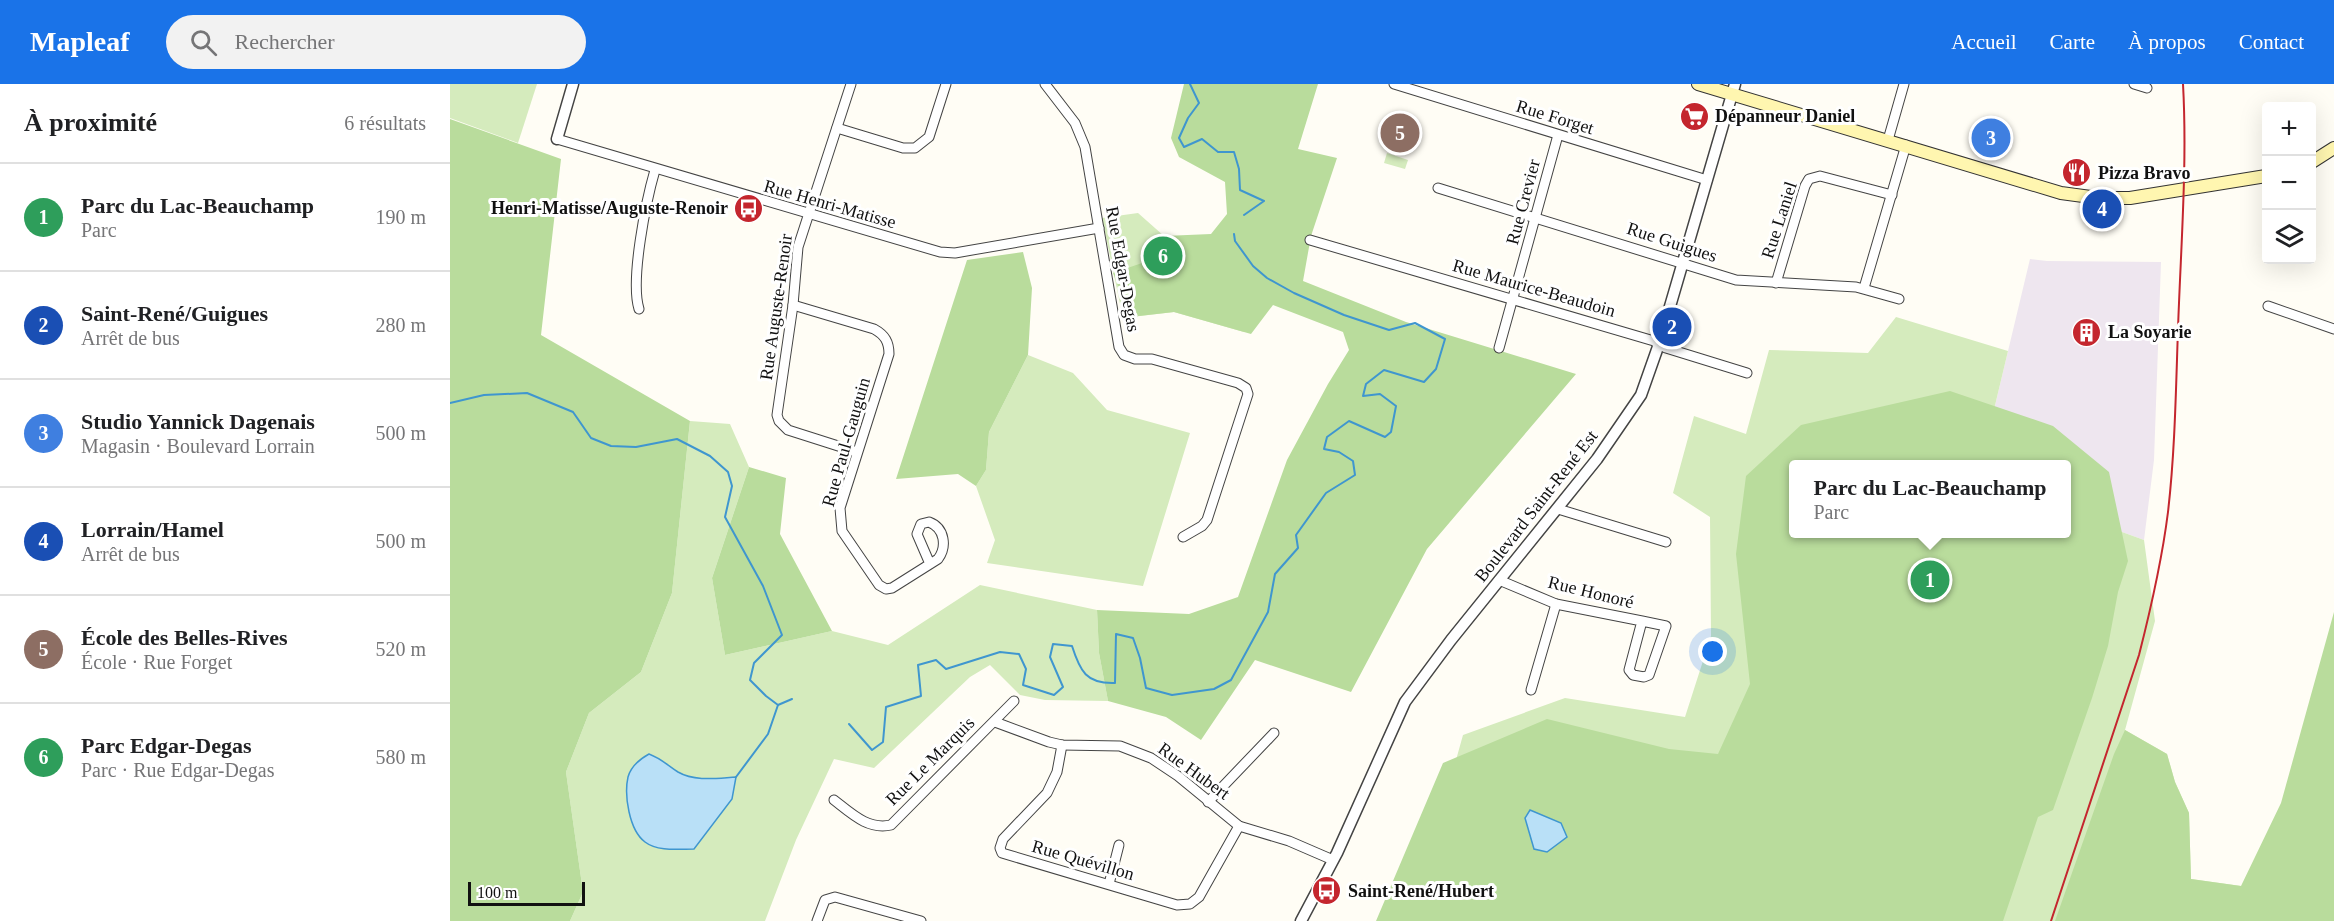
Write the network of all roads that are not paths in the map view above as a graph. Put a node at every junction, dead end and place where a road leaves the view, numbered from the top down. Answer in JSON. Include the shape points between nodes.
{"nodes":[{"id":1,"x":573,"y":84,"type":"edge"},
{"id":2,"x":851,"y":84,"type":"edge"},
{"id":3,"x":946,"y":84,"type":"edge"},
{"id":4,"x":1045,"y":84,"type":"edge"},
{"id":5,"x":1394,"y":84,"type":"edge"},
{"id":6,"x":1698,"y":84,"type":"edge"},
{"id":7,"x":1904,"y":84,"type":"edge"},
{"id":8,"x":2134,"y":84,"type":"edge"},
{"id":9,"x":2147,"y":88,"type":"dead end"},
{"id":10,"x":1733,"y":89,"type":"edge"},
{"id":11,"x":837,"y":128,"type":"junction"},
{"id":12,"x":1558,"y":135,"type":"junction"},
{"id":13,"x":557,"y":139,"type":"joint"},
{"id":14,"x":1888,"y":140,"type":"junction"},
{"id":15,"x":1906,"y":145,"type":"junction"},
{"id":16,"x":2334,"y":148,"type":"edge"},
{"id":17,"x":2316,"y":159,"type":"edge"},
{"id":18,"x":655,"y":170,"type":"junction"},
{"id":19,"x":2262,"y":177,"type":"edge"},
{"id":20,"x":1707,"y":180,"type":"junction"},
{"id":21,"x":1438,"y":188,"type":"dead end"},
{"id":22,"x":1892,"y":195,"type":"junction"},
{"id":23,"x":809,"y":215,"type":"junction"},
{"id":24,"x":1536,"y":217,"type":"junction"},
{"id":25,"x":1099,"y":228,"type":"junction"},
{"id":26,"x":1310,"y":240,"type":"dead end"},
{"id":27,"x":1683,"y":262,"type":"junction"},
{"id":28,"x":1776,"y":283,"type":"junction"},
{"id":29,"x":1864,"y":288,"type":"junction"},
{"id":30,"x":1513,"y":298,"type":"junction"},
{"id":31,"x":1899,"y":299,"type":"dead end"},
{"id":32,"x":793,"y":305,"type":"junction"},
{"id":33,"x":2268,"y":306,"type":"dead end"},
{"id":34,"x":639,"y":309,"type":"dead end"},
{"id":35,"x":2334,"y":329,"type":"edge"},
{"id":36,"x":1659,"y":344,"type":"junction"},
{"id":37,"x":1500,"y":348,"type":"dead end"},
{"id":38,"x":1747,"y":373,"type":"dead end"},
{"id":39,"x":857,"y":452,"type":"junction"},
{"id":40,"x":1558,"y":509,"type":"junction"},
{"id":41,"x":1183,"y":537,"type":"dead end"},
{"id":42,"x":1666,"y":542,"type":"dead end"},
{"id":43,"x":930,"y":564,"type":"dead end"},
{"id":44,"x":1499,"y":580,"type":"junction"},
{"id":45,"x":1556,"y":604,"type":"junction"},
{"id":46,"x":1642,"y":621,"type":"junction"},
{"id":47,"x":1531,"y":690,"type":"dead end"},
{"id":48,"x":1014,"y":701,"type":"dead end"},
{"id":49,"x":994,"y":722,"type":"junction"},
{"id":50,"x":1274,"y":733,"type":"dead end"},
{"id":51,"x":1062,"y":745,"type":"junction"},
{"id":52,"x":834,"y":801,"type":"dead end"},
{"id":53,"x":1208,"y":802,"type":"junction"},
{"id":54,"x":1239,"y":826,"type":"junction"},
{"id":55,"x":1119,"y":845,"type":"dead end"},
{"id":56,"x":1333,"y":861,"type":"junction"},
{"id":57,"x":1109,"y":884,"type":"junction"},
{"id":58,"x":816,"y":921,"type":"edge"},
{"id":59,"x":921,"y":921,"type":"edge"},
{"id":60,"x":1301,"y":921,"type":"edge"}],
"edges":[{"from":1,"to":13,"type":"street"},
{"from":2,"to":11,"type":"street","name":"Rue Auguste-Renoir"},
{"from":3,"to":11,"type":"street","via":[[929,136],[915,148]]},
{"from":4,"to":25,"type":"street","name":"Rue Edgar-Degas","via":[[1075,123],[1085,147]]},
{"from":5,"to":12,"type":"street","name":"Rue Forget"},
{"from":6,"to":10,"type":"main road"},
{"from":7,"to":14,"type":"street"},
{"from":8,"to":9,"type":"street"},
{"from":10,"to":14,"type":"main road"},
{"from":10,"to":20,"type":"street","name":"Boulevard Saint-René Est"},
{"from":11,"to":23,"type":"street","name":"Rue Auguste-Renoir"},
{"from":12,"to":20,"type":"street","name":"Rue Forget"},
{"from":12,"to":24,"type":"street","name":"Rue Crevier"},
{"from":13,"to":18,"type":"street","name":"Rue Henri-Matisse"},
{"from":14,"to":15,"type":"main road"},
{"from":15,"to":19,"type":"main road","via":[[2044,189],[2098,198],[2130,198]]},
{"from":15,"to":22,"type":"street"},
{"from":16,"to":17,"type":"main road"},
{"from":18,"to":23,"type":"street","name":"Rue Henri-Matisse"},
{"from":18,"to":34,"type":"street","via":[[646,202],[636,288]]},
{"from":20,"to":27,"type":"street","name":"Boulevard Saint-René Est"},
{"from":21,"to":24,"type":"street","name":"Rue Guigues"},
{"from":22,"to":28,"type":"street","name":"Rue Laniel","via":[[1820,176],[1809,179]]},
{"from":22,"to":29,"type":"street"},
{"from":23,"to":25,"type":"street","name":"Rue Henri-Matisse","via":[[955,253]]},
{"from":23,"to":32,"type":"street","name":"Rue Auguste-Renoir","via":[[798,248]]},
{"from":24,"to":27,"type":"street","name":"Rue Guigues"},
{"from":24,"to":30,"type":"street","name":"Rue Crevier"},
{"from":25,"to":41,"type":"street","name":"Rue Edgar-Degas","via":[[1119,347],[1124,355],[1238,383],[1248,394],[1207,520]]},
{"from":26,"to":30,"type":"street","name":"Rue Maurice-Beaudoin"},
{"from":27,"to":28,"type":"street","name":"Rue Guigues","via":[[1736,280]]},
{"from":27,"to":36,"type":"street","name":"Boulevard Saint-René Est"},
{"from":28,"to":29,"type":"street","name":"Rue Guigues"},
{"from":29,"to":31,"type":"street","name":"Rue Guigues"},
{"from":30,"to":36,"type":"street","name":"Rue Maurice-Beaudoin"},
{"from":30,"to":37,"type":"street","name":"Rue Crevier"},
{"from":32,"to":39,"type":"street","name":"Rue Auguste-Renoir","via":[[779,421],[788,430]]},
{"from":32,"to":39,"type":"street","name":"Rue Paul-Gauguin","via":[[874,329],[887,340],[889,354]]},
{"from":33,"to":35,"type":"street"},
{"from":36,"to":38,"type":"street","name":"Rue Maurice-Beaudoin"},
{"from":36,"to":40,"type":"street","name":"Boulevard Saint-René Est","via":[[1635,404]]},
{"from":39,"to":43,"type":"street","name":"Rue Paul-Gauguin","via":[[840,508],[842,531],[879,585],[886,589]]},
{"from":40,"to":42,"type":"street"},
{"from":40,"to":44,"type":"street","name":"Boulevard Saint-René Est"},
{"from":44,"to":45,"type":"street","name":"Rue Honoré"},
{"from":44,"to":56,"type":"street","name":"Boulevard Saint-René Est","via":[[1405,702]]},
{"from":45,"to":46,"type":"street","name":"Rue Honoré"},
{"from":45,"to":47,"type":"street"},
{"from":46,"to":46,"type":"street","name":"Rue Honoré","via":[[1666,626],[1649,675],[1644,677],[1629,670]]},
{"from":48,"to":49,"type":"street","name":"Rue Le Marquis"},
{"from":49,"to":51,"type":"street","name":"Rue Hubert"},
{"from":49,"to":52,"type":"street","name":"Rue Le Marquis","via":[[891,825],[870,825]]},
{"from":50,"to":53,"type":"street"},
{"from":51,"to":53,"type":"street","name":"Rue Hubert","via":[[1120,746],[1151,758]]},
{"from":51,"to":57,"type":"street","name":"Rue Quévillon","via":[[1057,772],[1047,793],[1003,839],[1000,848],[1012,858]]},
{"from":53,"to":54,"type":"street","name":"Rue Hubert"},
{"from":54,"to":56,"type":"street","name":"Rue Hubert","via":[[1289,841]]},
{"from":54,"to":57,"type":"street","name":"Rue Quévillon","via":[[1199,897],[1190,904],[1177,905]]},
{"from":55,"to":57,"type":"street"},
{"from":56,"to":60,"type":"street","name":"Boulevard Saint-René Est"},
{"from":58,"to":59,"type":"street","via":[[825,900],[835,897]]}]}
